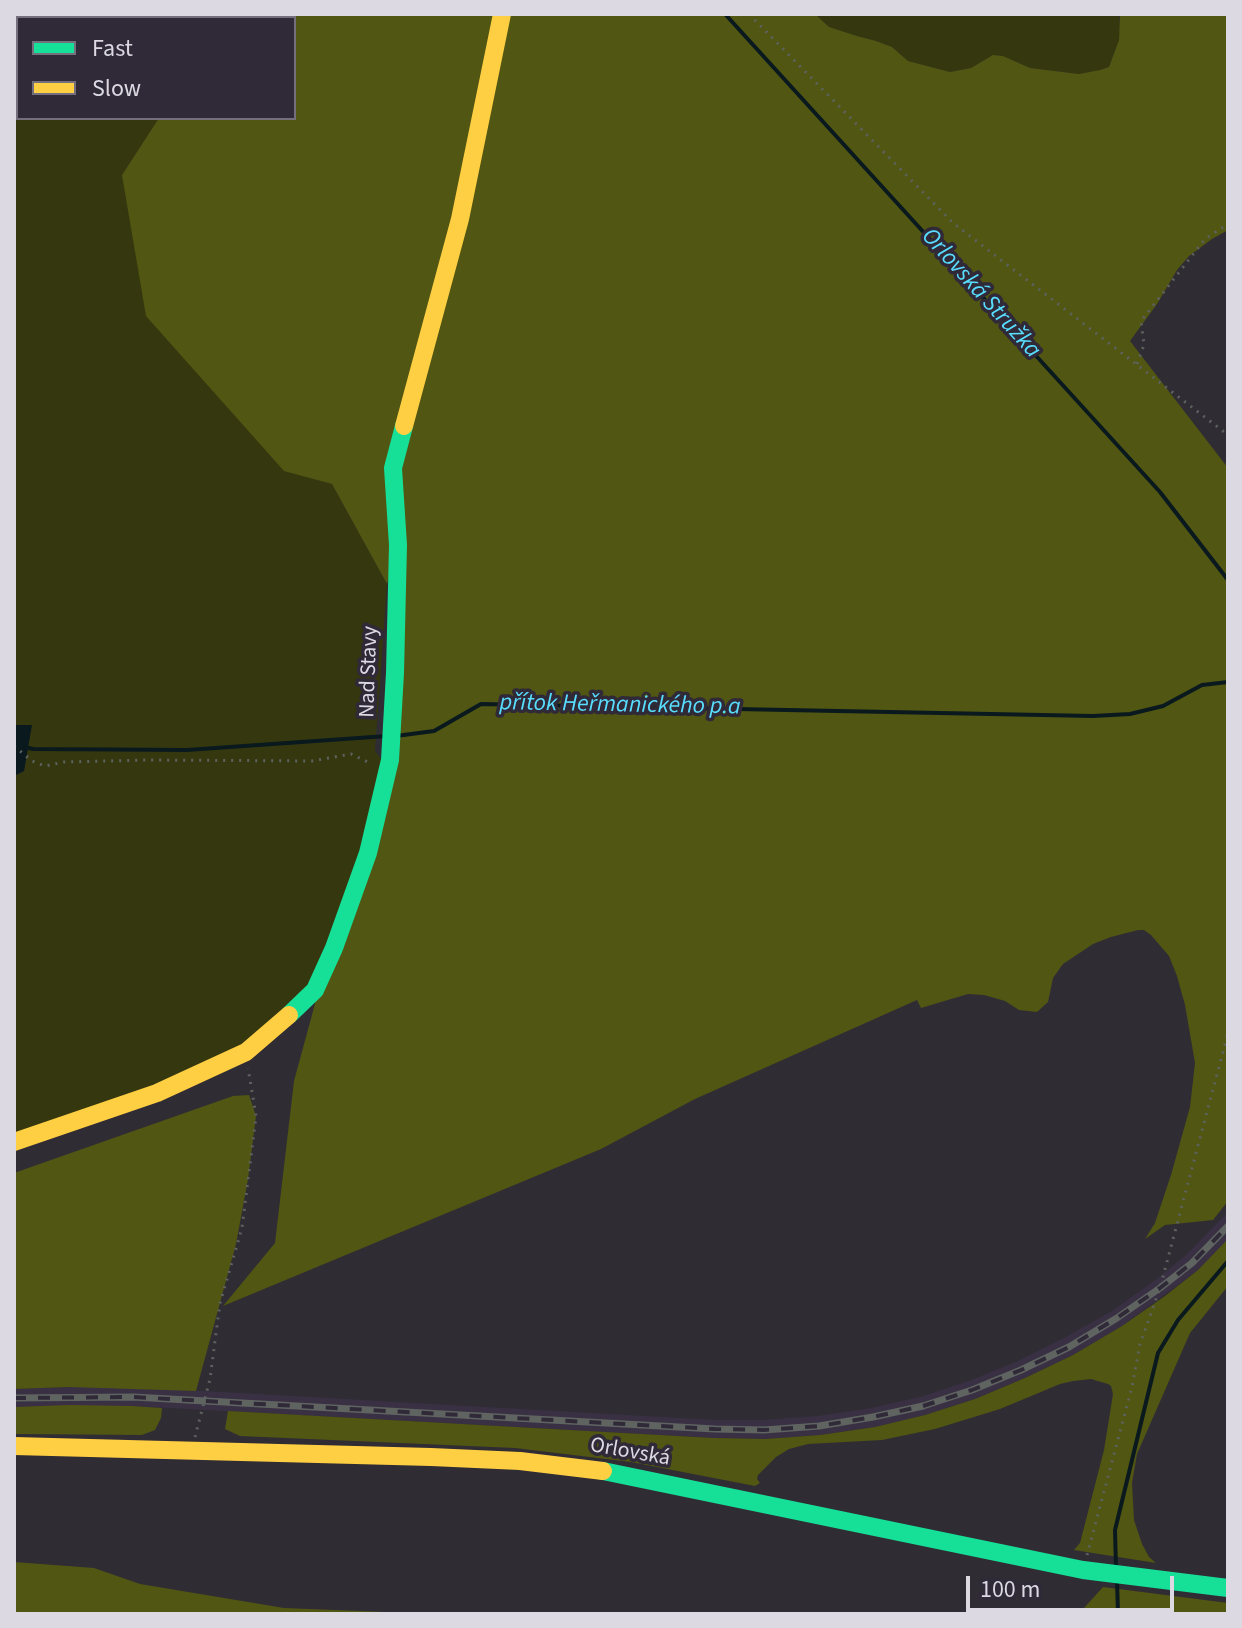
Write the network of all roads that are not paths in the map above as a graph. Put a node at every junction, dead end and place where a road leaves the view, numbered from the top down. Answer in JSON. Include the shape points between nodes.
{"nodes":[{"id":1,"x":502,"y":14,"type":"edge"},
{"id":2,"x":14,"y":1142,"type":"edge"},
{"id":3,"x":14,"y":1446,"type":"edge"},
{"id":4,"x":1228,"y":1588,"type":"edge"}],
"edges":[{"from":1,"to":2,"type":"street","name":"Nad Stavy","via":[[460,219],[393,468],[398,545],[390,760],[368,853],[334,948],[315,990],[246,1052],[157,1093]]},
{"from":3,"to":4,"type":"street","name":"Orlovská","via":[[520,1461],[613,1472],[1083,1570]]}]}
